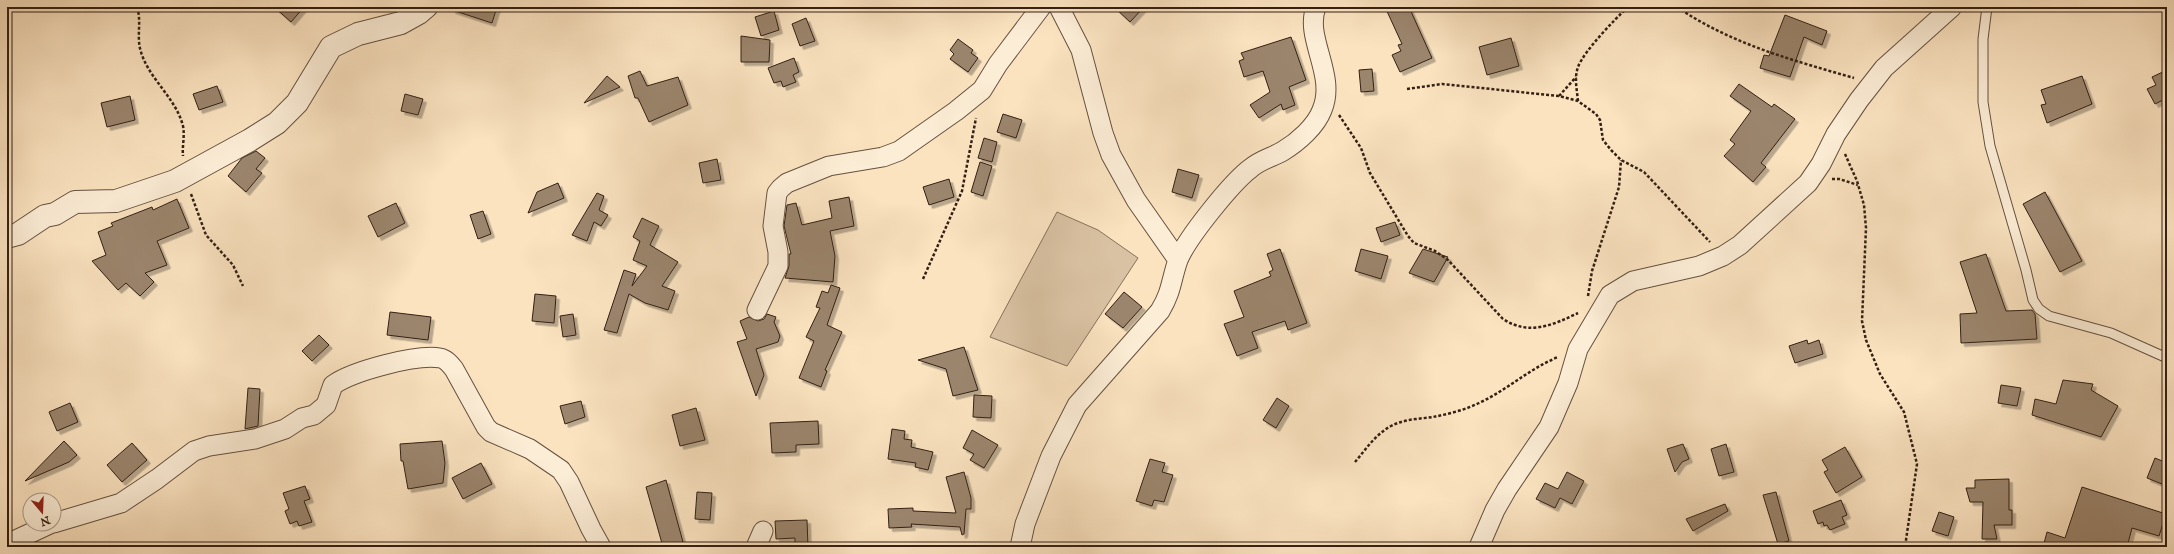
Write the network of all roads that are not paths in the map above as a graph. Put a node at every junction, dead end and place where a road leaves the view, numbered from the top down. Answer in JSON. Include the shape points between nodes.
{"nodes":[{"id":1,"x":426,"y":7,"type":"edge"},
{"id":2,"x":1041,"y":7,"type":"edge"},
{"id":3,"x":1059,"y":7,"type":"edge"},
{"id":4,"x":1316,"y":7,"type":"edge"},
{"id":5,"x":1952,"y":7,"type":"edge"},
{"id":6,"x":1987,"y":7,"type":"edge"},
{"id":7,"x":7,"y":237,"type":"edge"},
{"id":8,"x":1178,"y":260,"type":"junction"},
{"id":9,"x":757,"y":310,"type":"dead end"},
{"id":10,"x":2167,"y":358,"type":"edge"},
{"id":11,"x":62,"y":521,"type":"edge"},
{"id":12,"x":33,"y":532,"type":"edge"},
{"id":13,"x":7,"y":544,"type":"edge"},
{"id":14,"x":601,"y":547,"type":"edge"},
{"id":15,"x":1020,"y":547,"type":"edge"},
{"id":16,"x":1479,"y":547,"type":"edge"}],
"edges":[{"from":1,"to":7,"type":"street","via":[[401,22],[364,32],[331,47],[296,103],[277,123],[250,140],[175,181],[116,201],[75,202],[56,214],[45,216],[18,234]]},
{"from":2,"to":9,"type":"street","via":[[998,64],[982,90],[899,151],[883,157],[829,166],[787,182],[781,188],[777,193],[773,226],[778,266]]},
{"from":3,"to":8,"type":"street","via":[[1080,50],[1111,155],[1136,200]]},
{"from":4,"to":8,"type":"street","via":[[1312,28],[1321,55],[1327,96],[1322,111],[1299,139],[1283,151],[1252,166],[1238,179],[1190,239]]},
{"from":5,"to":16,"type":"street","via":[[1884,68],[1836,134],[1808,183],[1740,245],[1723,256],[1699,266],[1648,276],[1610,295],[1578,353],[1549,427],[1507,489]]},
{"from":6,"to":10,"type":"lane","via":[[1983,38],[1983,102],[1990,146],[2033,300],[2039,309],[2049,316],[2111,332]]},
{"from":8,"to":15,"type":"street","via":[[1168,298],[1160,311],[1077,405],[1051,456],[1025,524]]},
{"from":11,"to":14,"type":"street","via":[[121,503],[157,480],[194,451],[209,446],[255,439],[314,415],[326,405],[333,384],[343,378],[403,361],[433,358],[448,362],[454,369],[479,418],[491,432],[530,449],[561,470]]},
{"from":12,"to":13,"type":"street"}]}
